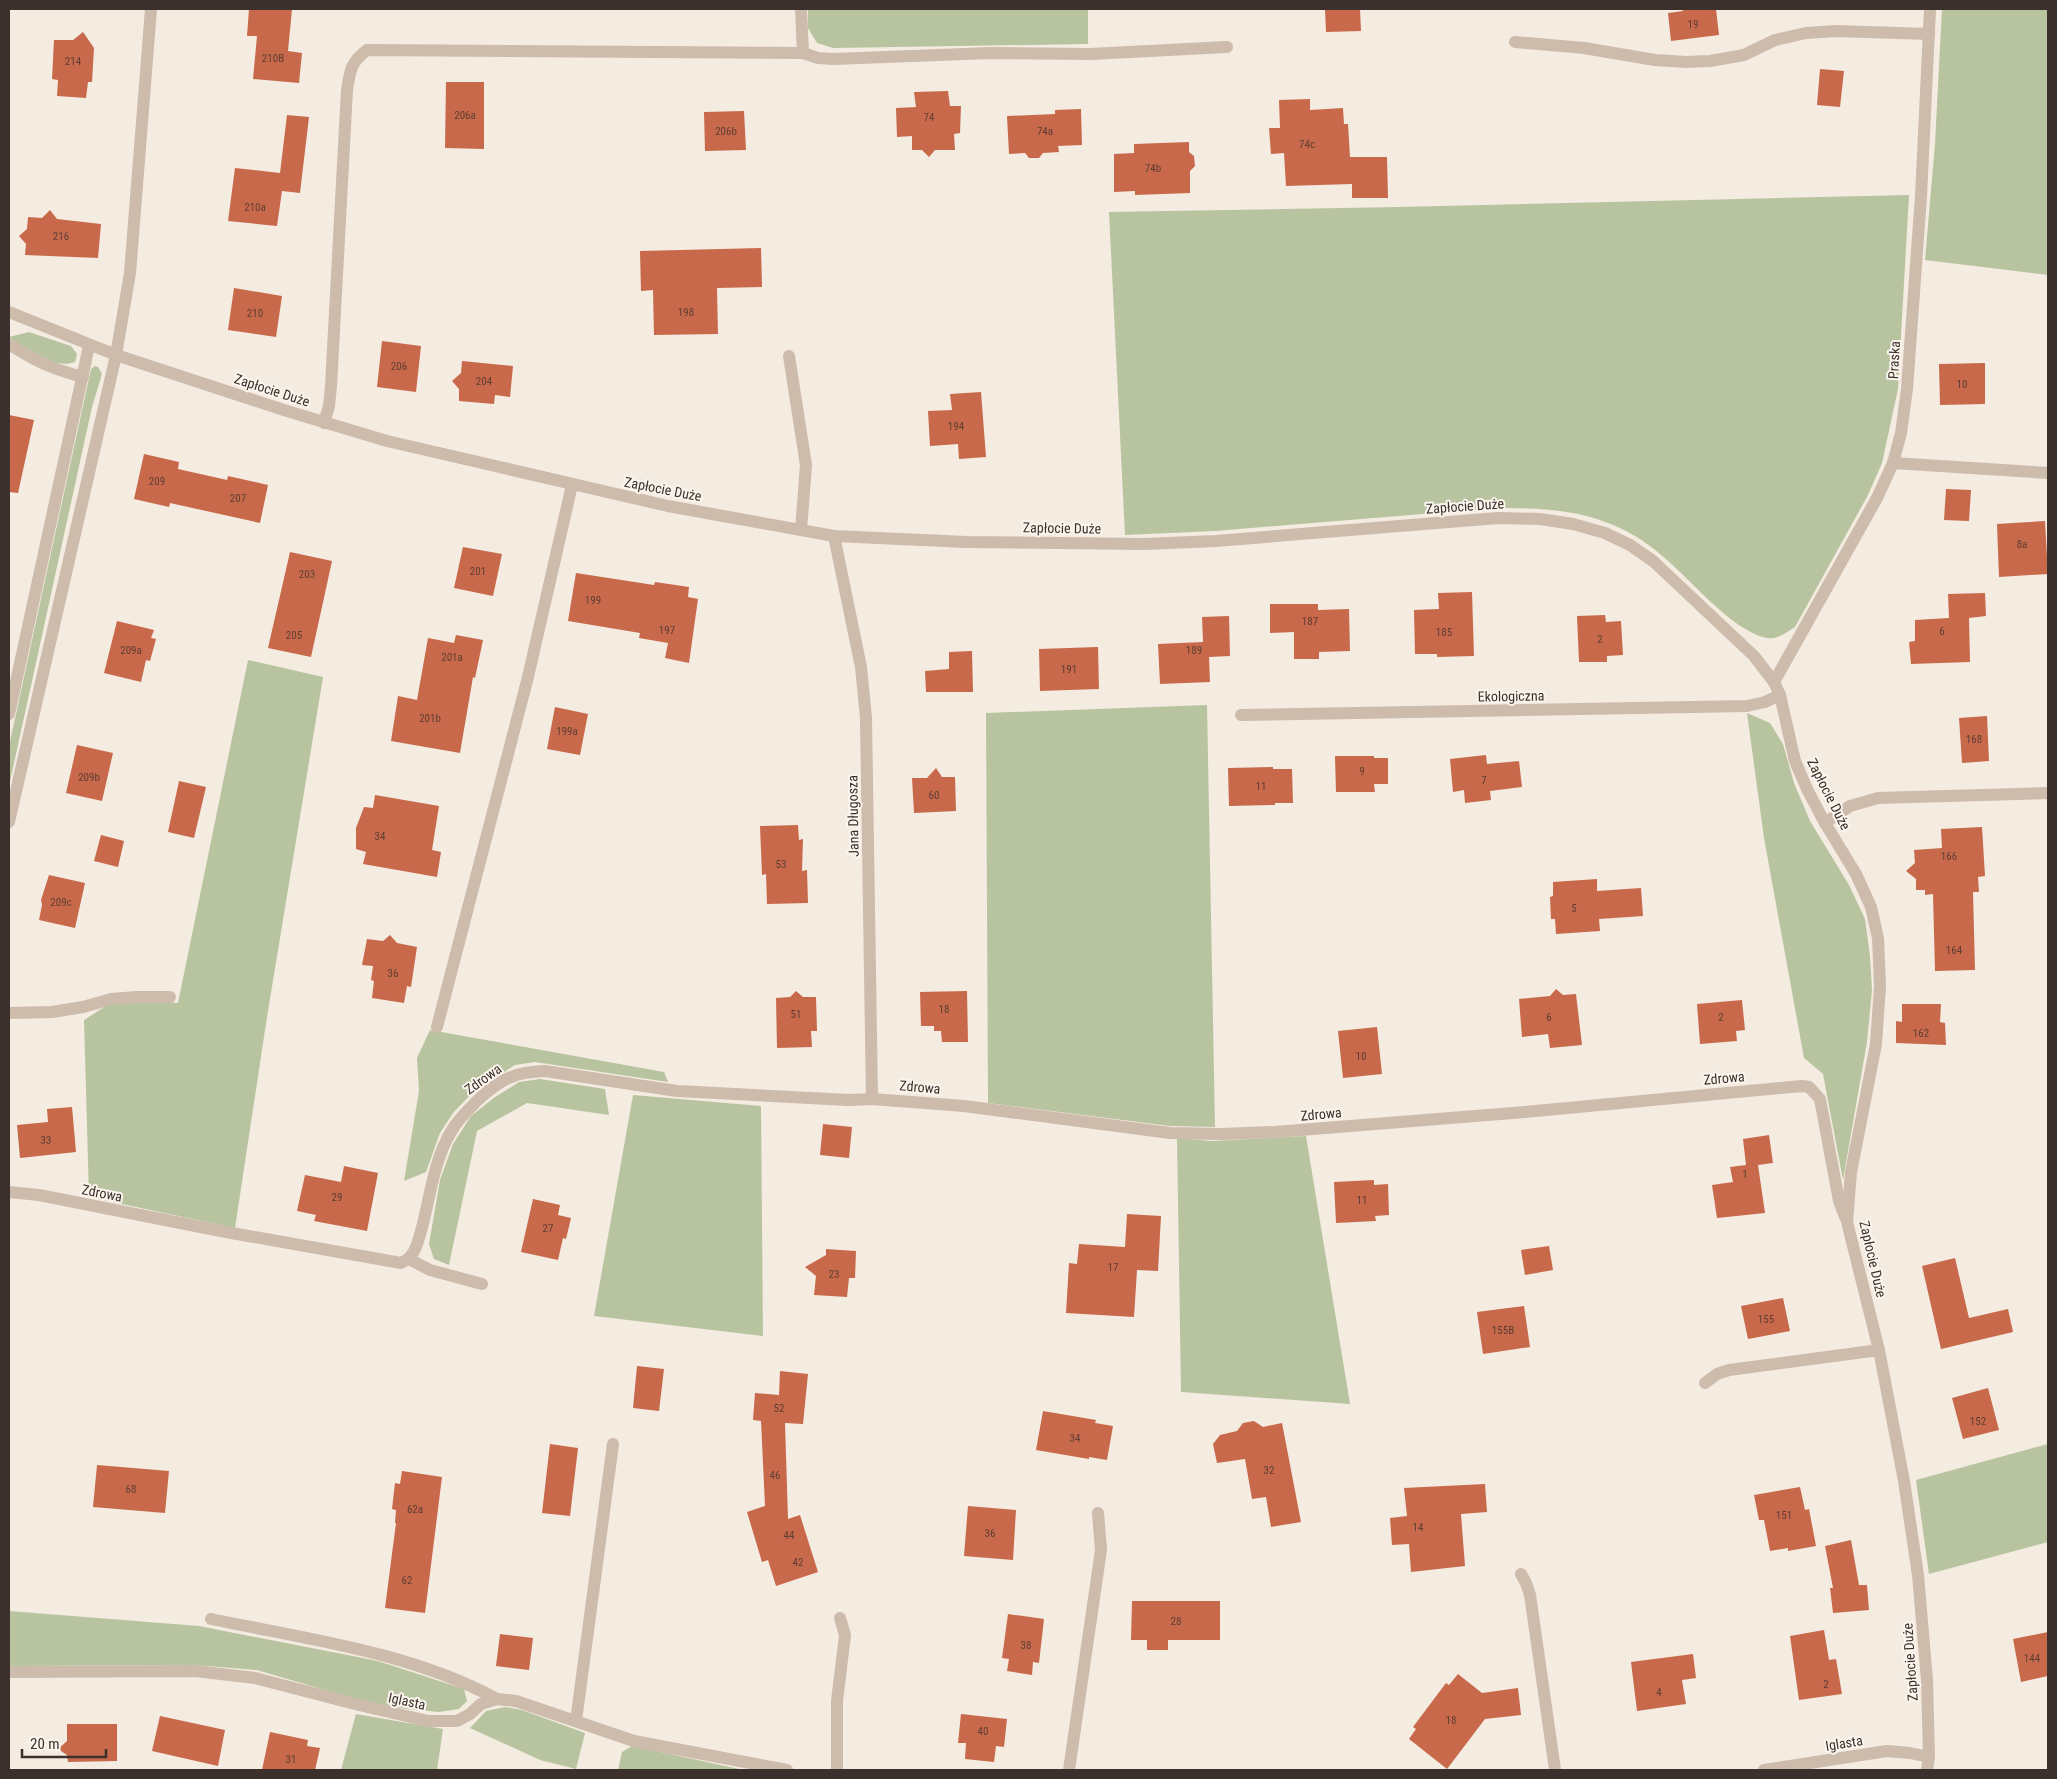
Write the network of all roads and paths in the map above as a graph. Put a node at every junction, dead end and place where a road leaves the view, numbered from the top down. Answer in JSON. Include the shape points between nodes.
{"nodes":[{"id":1,"x":151,"y":9,"type":"edge"},
{"id":2,"x":801,"y":9,"type":"edge"},
{"id":3,"x":1930,"y":9,"type":"edge"},
{"id":4,"x":1929,"y":34,"type":"junction"},
{"id":5,"x":1515,"y":42,"type":"dead end"},
{"id":6,"x":1227,"y":47,"type":"dead end"},
{"id":7,"x":803,"y":53,"type":"junction"},
{"id":8,"x":10,"y":315,"type":"edge"},
{"id":9,"x":9,"y":344,"type":"edge"},
{"id":10,"x":89,"y":346,"type":"junction"},
{"id":11,"x":116,"y":355,"type":"junction"},
{"id":12,"x":789,"y":356,"type":"dead end"},
{"id":13,"x":82,"y":377,"type":"junction"},
{"id":14,"x":324,"y":423,"type":"junction"},
{"id":15,"x":1893,"y":463,"type":"junction"},
{"id":16,"x":2048,"y":473,"type":"edge"},
{"id":17,"x":572,"y":485,"type":"junction"},
{"id":18,"x":801,"y":530,"type":"junction"},
{"id":19,"x":834,"y":536,"type":"junction"},
{"id":20,"x":1774,"y":682,"type":"junction"},
{"id":21,"x":1780,"y":695,"type":"junction"},
{"id":22,"x":9,"y":714,"type":"edge"},
{"id":23,"x":1242,"y":715,"type":"dead end"},
{"id":24,"x":2048,"y":793,"type":"edge"},
{"id":25,"x":9,"y":822,"type":"edge"},
{"id":26,"x":1824,"y":823,"type":"junction"},
{"id":27,"x":170,"y":997,"type":"dead end"},
{"id":28,"x":9,"y":1013,"type":"edge"},
{"id":29,"x":437,"y":1027,"type":"dead end"},
{"id":30,"x":872,"y":1099,"type":"junction"},
{"id":31,"x":9,"y":1192,"type":"edge"},
{"id":32,"x":1847,"y":1222,"type":"junction"},
{"id":33,"x":409,"y":1260,"type":"junction"},
{"id":34,"x":482,"y":1284,"type":"dead end"},
{"id":35,"x":1879,"y":1350,"type":"junction"},
{"id":36,"x":1705,"y":1383,"type":"dead end"},
{"id":37,"x":613,"y":1444,"type":"dead end"},
{"id":38,"x":1098,"y":1513,"type":"dead end"},
{"id":39,"x":1520,"y":1574,"type":"dead end"},
{"id":40,"x":840,"y":1618,"type":"dead end"},
{"id":41,"x":211,"y":1619,"type":"dead end"},
{"id":42,"x":9,"y":1672,"type":"edge"},
{"id":43,"x":497,"y":1699,"type":"junction"},
{"id":44,"x":576,"y":1721,"type":"junction"},
{"id":45,"x":1928,"y":1764,"type":"edge"},
{"id":46,"x":787,"y":1770,"type":"edge"},
{"id":47,"x":837,"y":1770,"type":"edge"},
{"id":48,"x":1069,"y":1770,"type":"edge"},
{"id":49,"x":1555,"y":1770,"type":"edge"},
{"id":50,"x":1764,"y":1770,"type":"edge"}],
"edges":[{"from":1,"to":11,"type":"street","via":[[130,273]]},
{"from":2,"to":7,"type":"street"},
{"from":3,"to":4,"type":"street","name":"Praska"},
{"from":4,"to":5,"type":"street","via":[[1806,33],[1775,40],[1744,54],[1686,62]]},
{"from":4,"to":15,"type":"street","name":"Praska","via":[[1907,389]]},
{"from":6,"to":7,"type":"street","via":[[1090,54],[833,59]]},
{"from":7,"to":14,"type":"street","via":[[383,49],[367,50],[355,59],[347,90],[331,386]]},
{"from":8,"to":10,"type":"street","name":"Zapłocie Duże"},
{"from":9,"to":13,"type":"street","via":[[53,369]]},
{"from":10,"to":11,"type":"street","name":"Zapłocie Duże"},
{"from":10,"to":13,"type":"street"},
{"from":11,"to":14,"type":"street","name":"Zapłocie Duże"},
{"from":11,"to":25,"type":"street"},
{"from":12,"to":18,"type":"street","via":[[806,465]]},
{"from":13,"to":22,"type":"street"},
{"from":14,"to":17,"type":"street","name":"Zapłocie Duże"},
{"from":15,"to":16,"type":"street"},
{"from":15,"to":20,"type":"street","name":"Praska","via":[[1877,498]]},
{"from":17,"to":18,"type":"street","name":"Zapłocie Duże"},
{"from":17,"to":29,"type":"street","via":[[528,677]]},
{"from":18,"to":19,"type":"street","name":"Zapłocie Duże"},
{"from":19,"to":20,"type":"street","name":"Zapłocie Duże","via":[[966,542],[1144,544],[1498,518],[1573,524],[1630,545],[1653,561],[1754,656]]},
{"from":19,"to":30,"type":"street","name":"Jana Długosza","via":[[861,667],[866,718]]},
{"from":20,"to":21,"type":"street","name":"Zapłocie Duże"},
{"from":21,"to":23,"type":"street","name":"Ekologiczna","via":[[1765,702],[1731,706]]},
{"from":21,"to":26,"type":"street","name":"Zapłocie Duże","via":[[1795,761]]},
{"from":24,"to":26,"type":"street","via":[[1878,798],[1850,806]]},
{"from":26,"to":32,"type":"street","name":"Zapłocie Duże","via":[[1856,874],[1871,907],[1878,947],[1880,986],[1876,1044],[1851,1172]]},
{"from":27,"to":28,"type":"street","via":[[137,996],[52,1012]]},
{"from":30,"to":32,"type":"street","name":"Zdrowa","via":[[964,1106],[1170,1133],[1222,1134],[1802,1086],[1809,1087],[1820,1100],[1839,1201]]},
{"from":30,"to":33,"type":"street","name":"Zdrowa","via":[[677,1091],[545,1071],[523,1072],[505,1079],[486,1093],[452,1129],[433,1177],[416,1249]]},
{"from":31,"to":33,"type":"street","name":"Zdrowa","via":[[39,1195],[391,1263],[401,1264]]},
{"from":32,"to":35,"type":"street","name":"Zapłocie Duże"},
{"from":33,"to":34,"type":"street","via":[[430,1270]]},
{"from":35,"to":36,"type":"street","via":[[1728,1370]]},
{"from":35,"to":45,"type":"street","name":"Zapłocie Duże","via":[[1918,1576],[1928,1680]]},
{"from":37,"to":44,"type":"street"},
{"from":38,"to":48,"type":"street","via":[[1101,1550]]},
{"from":39,"to":49,"type":"street","via":[[1530,1595]]},
{"from":40,"to":47,"type":"street","via":[[845,1635],[837,1702]]},
{"from":41,"to":43,"type":"street","via":[[375,1653],[468,1684]]},
{"from":42,"to":43,"type":"street","name":"Iglasta","via":[[224,1673],[408,1717],[447,1722],[457,1721],[481,1704]]},
{"from":43,"to":44,"type":"street","via":[[516,1701]]},
{"from":44,"to":46,"type":"street","via":[[634,1741]]},
{"from":45,"to":50,"type":"street","name":"Iglasta","via":[[1910,1753],[1887,1751]]}]}
